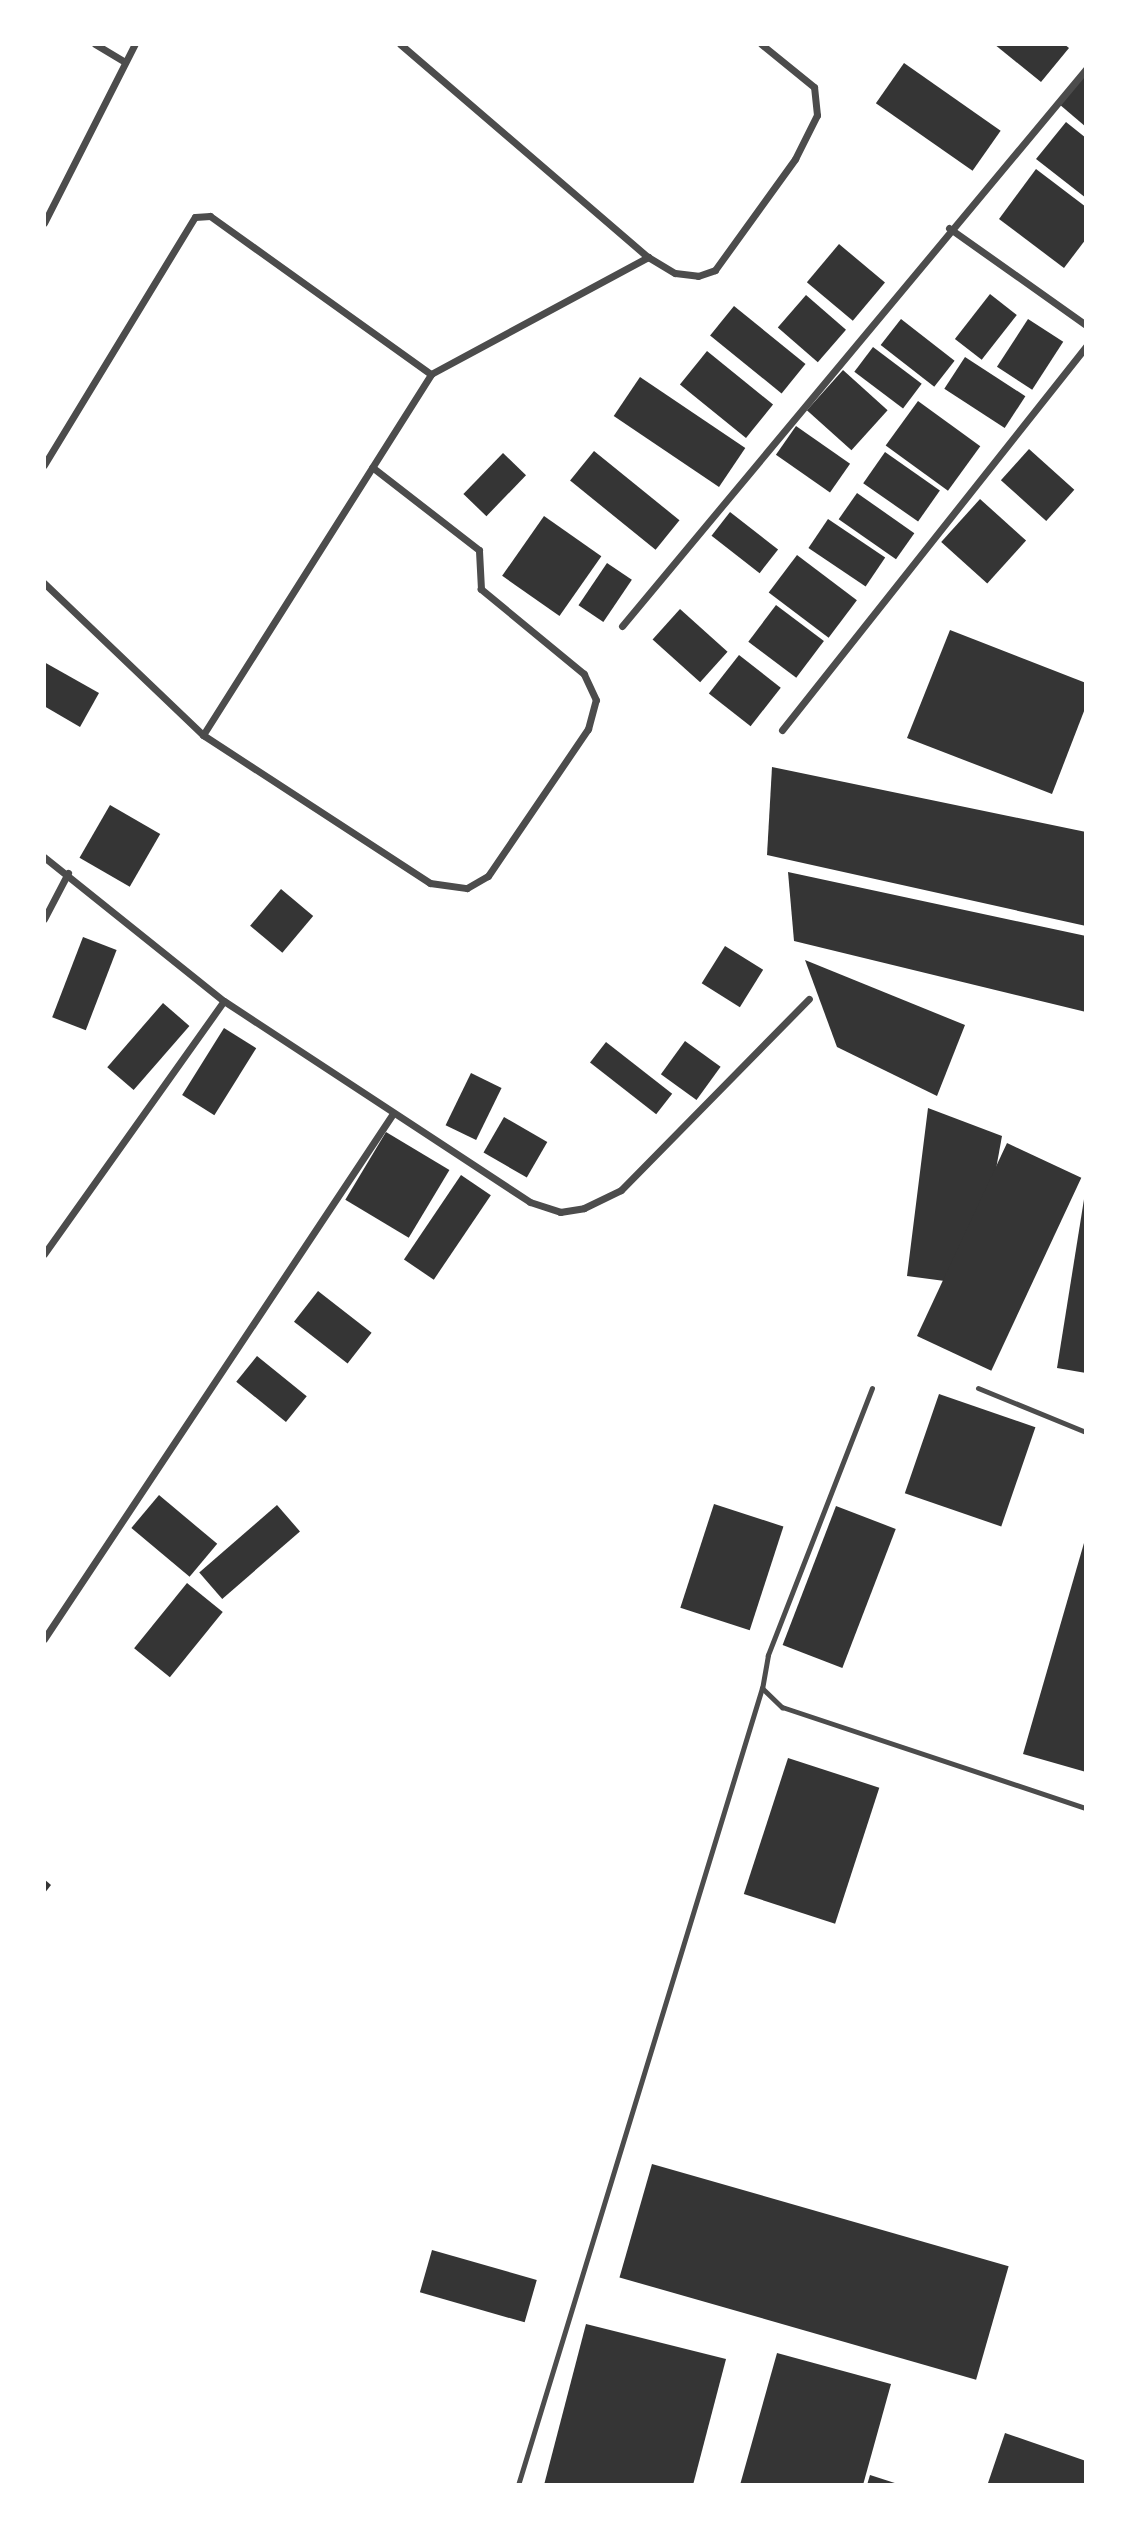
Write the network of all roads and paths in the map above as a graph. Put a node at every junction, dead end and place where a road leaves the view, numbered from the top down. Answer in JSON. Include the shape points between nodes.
{"nodes":[{"id":1,"x":95,"y":44,"type":"edge"},
{"id":2,"x":135,"y":44,"type":"edge"},
{"id":3,"x":400,"y":44,"type":"edge"},
{"id":4,"x":761,"y":44,"type":"edge"},
{"id":5,"x":125,"y":62,"type":"junction"},
{"id":6,"x":1086,"y":69,"type":"edge"},
{"id":7,"x":44,"y":223,"type":"edge"},
{"id":8,"x":949,"y":228,"type":"junction"},
{"id":9,"x":648,"y":257,"type":"junction"},
{"id":10,"x":1086,"y":325,"type":"edge"},
{"id":11,"x":1086,"y":346,"type":"edge"},
{"id":12,"x":431,"y":374,"type":"junction"},
{"id":13,"x":44,"y":465,"type":"edge"},
{"id":14,"x":372,"y":467,"type":"junction"},
{"id":15,"x":44,"y":583,"type":"edge"},
{"id":16,"x":622,"y":626,"type":"dead end"},
{"id":17,"x":782,"y":730,"type":"dead end"},
{"id":18,"x":203,"y":735,"type":"junction"},
{"id":19,"x":44,"y":857,"type":"edge"},
{"id":20,"x":68,"y":873,"type":"junction"},
{"id":21,"x":44,"y":919,"type":"edge"},
{"id":22,"x":809,"y":999,"type":"dead end"},
{"id":23,"x":224,"y":1001,"type":"junction"},
{"id":24,"x":392,"y":1115,"type":"junction"},
{"id":25,"x":44,"y":1254,"type":"edge"},
{"id":26,"x":872,"y":1388,"type":"dead end"},
{"id":27,"x":978,"y":1388,"type":"dead end"},
{"id":28,"x":1086,"y":1432,"type":"edge"},
{"id":29,"x":44,"y":1639,"type":"edge"},
{"id":30,"x":762,"y":1688,"type":"junction"},
{"id":31,"x":1086,"y":1808,"type":"edge"},
{"id":32,"x":518,"y":2485,"type":"edge"}],
"edges":[{"from":1,"to":5,"type":"street"},
{"from":2,"to":5,"type":"street"},
{"from":3,"to":9,"type":"street"},
{"from":4,"to":9,"type":"street","via":[[814,88],[817,115],[795,159],[715,270],[698,276],[675,273]]},
{"from":5,"to":7,"type":"street"},
{"from":6,"to":8,"type":"street"},
{"from":8,"to":10,"type":"street"},
{"from":8,"to":16,"type":"street"},
{"from":9,"to":12,"type":"street"},
{"from":11,"to":17,"type":"street"},
{"from":12,"to":13,"type":"street","via":[[210,216],[195,217]]},
{"from":12,"to":14,"type":"street"},
{"from":14,"to":18,"type":"street"},
{"from":14,"to":18,"type":"street","via":[[479,550],[481,589],[584,674],[596,699],[589,729],[488,876],[467,888],[430,883]]},
{"from":15,"to":18,"type":"street"},
{"from":19,"to":20,"type":"street"},
{"from":20,"to":21,"type":"street"},
{"from":20,"to":23,"type":"street"},
{"from":22,"to":24,"type":"street","via":[[621,1190],[584,1208],[560,1212],[530,1202]]},
{"from":23,"to":24,"type":"street"},
{"from":23,"to":25,"type":"street"},
{"from":24,"to":29,"type":"street"},
{"from":26,"to":30,"type":"lane","via":[[768,1655]]},
{"from":27,"to":28,"type":"lane"},
{"from":30,"to":31,"type":"lane","via":[[782,1707]]},
{"from":30,"to":32,"type":"lane"}]}
